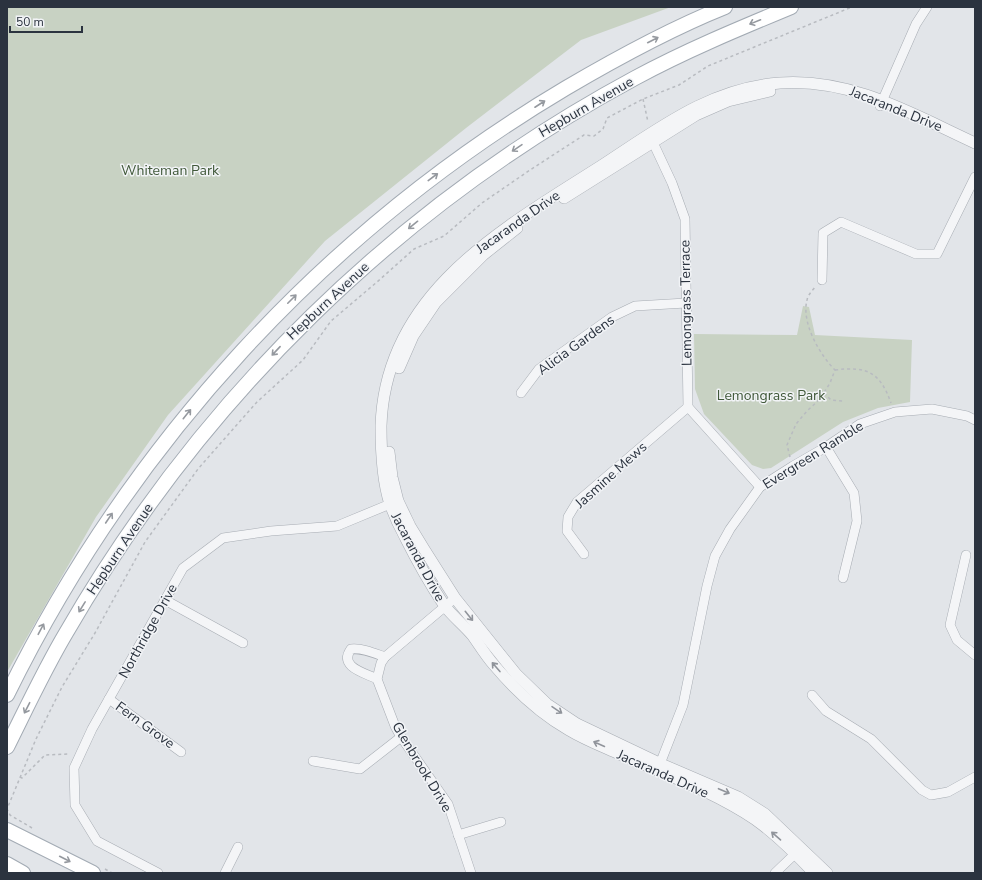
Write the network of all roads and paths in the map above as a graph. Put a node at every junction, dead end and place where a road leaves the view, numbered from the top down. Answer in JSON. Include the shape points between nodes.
{"nodes":[{"id":1,"x":725,"y":7,"type":"edge"},
{"id":2,"x":791,"y":7,"type":"edge"},
{"id":3,"x":852,"y":7,"type":"edge"},
{"id":4,"x":927,"y":7,"type":"edge"},
{"id":5,"x":642,"y":100,"type":"junction"},
{"id":6,"x":881,"y":103,"type":"junction"},
{"id":7,"x":651,"y":139,"type":"junction"},
{"id":8,"x":975,"y":143,"type":"edge"},
{"id":9,"x":975,"y":150,"type":"edge"},
{"id":10,"x":975,"y":177,"type":"edge"},
{"id":11,"x":822,"y":280,"type":"joint"},
{"id":12,"x":686,"y":303,"type":"junction"},
{"id":13,"x":835,"y":370,"type":"junction"},
{"id":14,"x":521,"y":393,"type":"dead end"},
{"id":15,"x":824,"y":394,"type":"junction"},
{"id":16,"x":843,"y":401,"type":"dead end"},
{"id":17,"x":688,"y":407,"type":"junction"},
{"id":18,"x":895,"y":412,"type":"junction"},
{"id":19,"x":975,"y":420,"type":"edge"},
{"id":20,"x":826,"y":447,"type":"junction"},
{"id":21,"x":793,"y":466,"type":"junction"},
{"id":22,"x":760,"y":487,"type":"junction"},
{"id":23,"x":394,"y":503,"type":"junction"},
{"id":24,"x":584,"y":554,"type":"dead end"},
{"id":25,"x":966,"y":555,"type":"dead end"},
{"id":26,"x":843,"y":578,"type":"dead end"},
{"id":27,"x":455,"y":598,"type":"junction"},
{"id":28,"x":165,"y":600,"type":"junction"},
{"id":29,"x":445,"y":607,"type":"junction"},
{"id":30,"x":243,"y":643,"type":"dead end"},
{"id":31,"x":975,"y":655,"type":"edge"},
{"id":32,"x":385,"y":657,"type":"junction"},
{"id":33,"x":377,"y":679,"type":"junction"},
{"id":34,"x":7,"y":695,"type":"edge"},
{"id":35,"x":812,"y":695,"type":"dead end"},
{"id":36,"x":109,"y":699,"type":"junction"},
{"id":37,"x":401,"y":737,"type":"junction"},
{"id":38,"x":7,"y":747,"type":"edge"},
{"id":39,"x":182,"y":752,"type":"dead end"},
{"id":40,"x":79,"y":758,"type":"junction"},
{"id":41,"x":313,"y":761,"type":"dead end"},
{"id":42,"x":659,"y":767,"type":"junction"},
{"id":43,"x":20,"y":777,"type":"junction"},
{"id":44,"x":975,"y":778,"type":"edge"},
{"id":45,"x":7,"y":809,"type":"edge"},
{"id":46,"x":501,"y":822,"type":"dead end"},
{"id":47,"x":10,"y":830,"type":"edge"},
{"id":48,"x":458,"y":836,"type":"junction"},
{"id":49,"x":238,"y":847,"type":"dead end"},
{"id":50,"x":798,"y":850,"type":"junction"},
{"id":51,"x":93,"y":873,"type":"edge"},
{"id":52,"x":158,"y":873,"type":"edge"},
{"id":53,"x":225,"y":873,"type":"edge"},
{"id":54,"x":471,"y":873,"type":"edge"},
{"id":55,"x":775,"y":873,"type":"edge"},
{"id":56,"x":814,"y":873,"type":"edge"},
{"id":57,"x":827,"y":873,"type":"edge"}],
"edges":[{"from":34,"to":1,"type":"main road","name":"Hepburn Avenue","one_way":true,"via":[[69,581],[125,495],[170,434],[204,394],[297,294],[398,204],[508,124],[625,55]]},
{"from":2,"to":38,"type":"main road","name":"Hepburn Avenue","one_way":true,"via":[[676,57],[553,125],[443,201],[380,252],[325,302],[223,410],[141,516],[66,632]]},
{"from":3,"to":5,"type":"path","via":[[708,66],[679,85]]},
{"from":4,"to":6,"type":"street","via":[[916,24]]},
{"from":5,"to":7,"type":"path","via":[[651,130]]},
{"from":5,"to":43,"type":"path","via":[[607,118],[603,129],[594,136],[584,135],[530,170],[482,203],[444,236],[414,249],[331,321],[303,360],[257,402],[198,469],[145,542],[62,687]]},
{"from":6,"to":7,"type":"street","name":"Jacaranda Drive","via":[[839,93],[805,89],[769,91],[728,101]]},
{"from":6,"to":8,"type":"street","name":"Jacaranda Drive"},
{"from":6,"to":9,"type":"street","name":"Jacaranda Drive"},
{"from":7,"to":12,"type":"street","name":"Lemongrass Terrace","via":[[672,183],[684,219]]},
{"from":7,"to":23,"type":"street","name":"Jacaranda Drive","via":[[523,224],[483,255],[436,302],[413,336],[393,387],[388,419]]},
{"from":10,"to":11,"type":"street","via":[[937,254],[916,254],[842,222],[824,233]]},
{"from":11,"to":13,"type":"path","via":[[810,293],[806,316],[823,357]]},
{"from":12,"to":14,"type":"street","name":"Alicia Gardens","via":[[635,306],[612,317],[539,369]]},
{"from":12,"to":17,"type":"street","name":"Lemongrass Terrace"},
{"from":13,"to":15,"type":"path"},
{"from":13,"to":18,"type":"path","via":[[850,368],[878,377]]},
{"from":15,"to":16,"type":"path","via":[[831,400]]},
{"from":15,"to":21,"type":"path","via":[[796,424],[791,435],[787,445]]},
{"from":17,"to":22,"type":"street"},
{"from":17,"to":24,"type":"street","name":"Jasmine Mews","via":[[578,502],[568,517],[567,531]]},
{"from":18,"to":19,"type":"street","name":"Evergreen Ramble","via":[[932,409]]},
{"from":18,"to":20,"type":"street","name":"Evergreen Ramble","via":[[860,424]]},
{"from":20,"to":21,"type":"street","name":"Evergreen Ramble"},
{"from":20,"to":26,"type":"street","via":[[854,493],[857,521]]},
{"from":21,"to":22,"type":"street","name":"Evergreen Ramble"},
{"from":22,"to":42,"type":"street","name":"Evergreen Ramble","via":[[730,529],[715,556],[683,705]]},
{"from":23,"to":27,"type":"street","name":"Jacaranda Drive"},
{"from":23,"to":28,"type":"street","name":"Northridge Drive","via":[[337,526],[223,538],[183,568]]},
{"from":23,"to":29,"type":"street","name":"Jacaranda Drive","via":[[412,551]]},
{"from":25,"to":31,"type":"street","via":[[950,625],[957,640]]},
{"from":27,"to":29,"type":"street"},
{"from":27,"to":42,"type":"street","name":"Jacaranda Drive","one_way":true,"via":[[516,674],[547,704],[577,724]]},
{"from":28,"to":30,"type":"street"},
{"from":28,"to":36,"type":"street","name":"Northridge Drive"},
{"from":29,"to":32,"type":"street"},
{"from":42,"to":29,"type":"street","name":"Jacaranda Drive","one_way":true,"via":[[568,730],[538,709],[494,666],[472,636]]},
{"from":32,"to":33,"type":"street"},
{"from":32,"to":33,"type":"street","via":[[362,649],[351,649],[347,654],[352,667]]},
{"from":33,"to":37,"type":"street","name":"Glenbrook Drive"},
{"from":35,"to":44,"type":"street","via":[[826,711],[871,739],[922,790],[931,795],[948,792]]},
{"from":36,"to":39,"type":"street","name":"Fern Grove"},
{"from":36,"to":40,"type":"street","name":"Northridge Drive"},
{"from":37,"to":41,"type":"street","via":[[360,769]]},
{"from":37,"to":48,"type":"street","name":"Glenbrook Drive","via":[[448,804]]},
{"from":40,"to":43,"type":"path","via":[[69,753],[45,755],[22,778]]},
{"from":40,"to":52,"type":"street","name":"Northridge Drive","via":[[74,768],[75,804],[97,841]]},
{"from":42,"to":50,"type":"street","name":"Jacaranda Drive","via":[[738,797],[765,814]]},
{"from":43,"to":45,"type":"path"},
{"from":46,"to":48,"type":"street"},
{"from":47,"to":51,"type":"main road","one_way":true},
{"from":48,"to":54,"type":"street","name":"Glenbrook Drive"},
{"from":49,"to":53,"type":"street"},
{"from":50,"to":55,"type":"street"},
{"from":50,"to":56,"type":"street","name":"Jacaranda Drive"},
{"from":50,"to":57,"type":"street","name":"Jacaranda Drive"}]}
